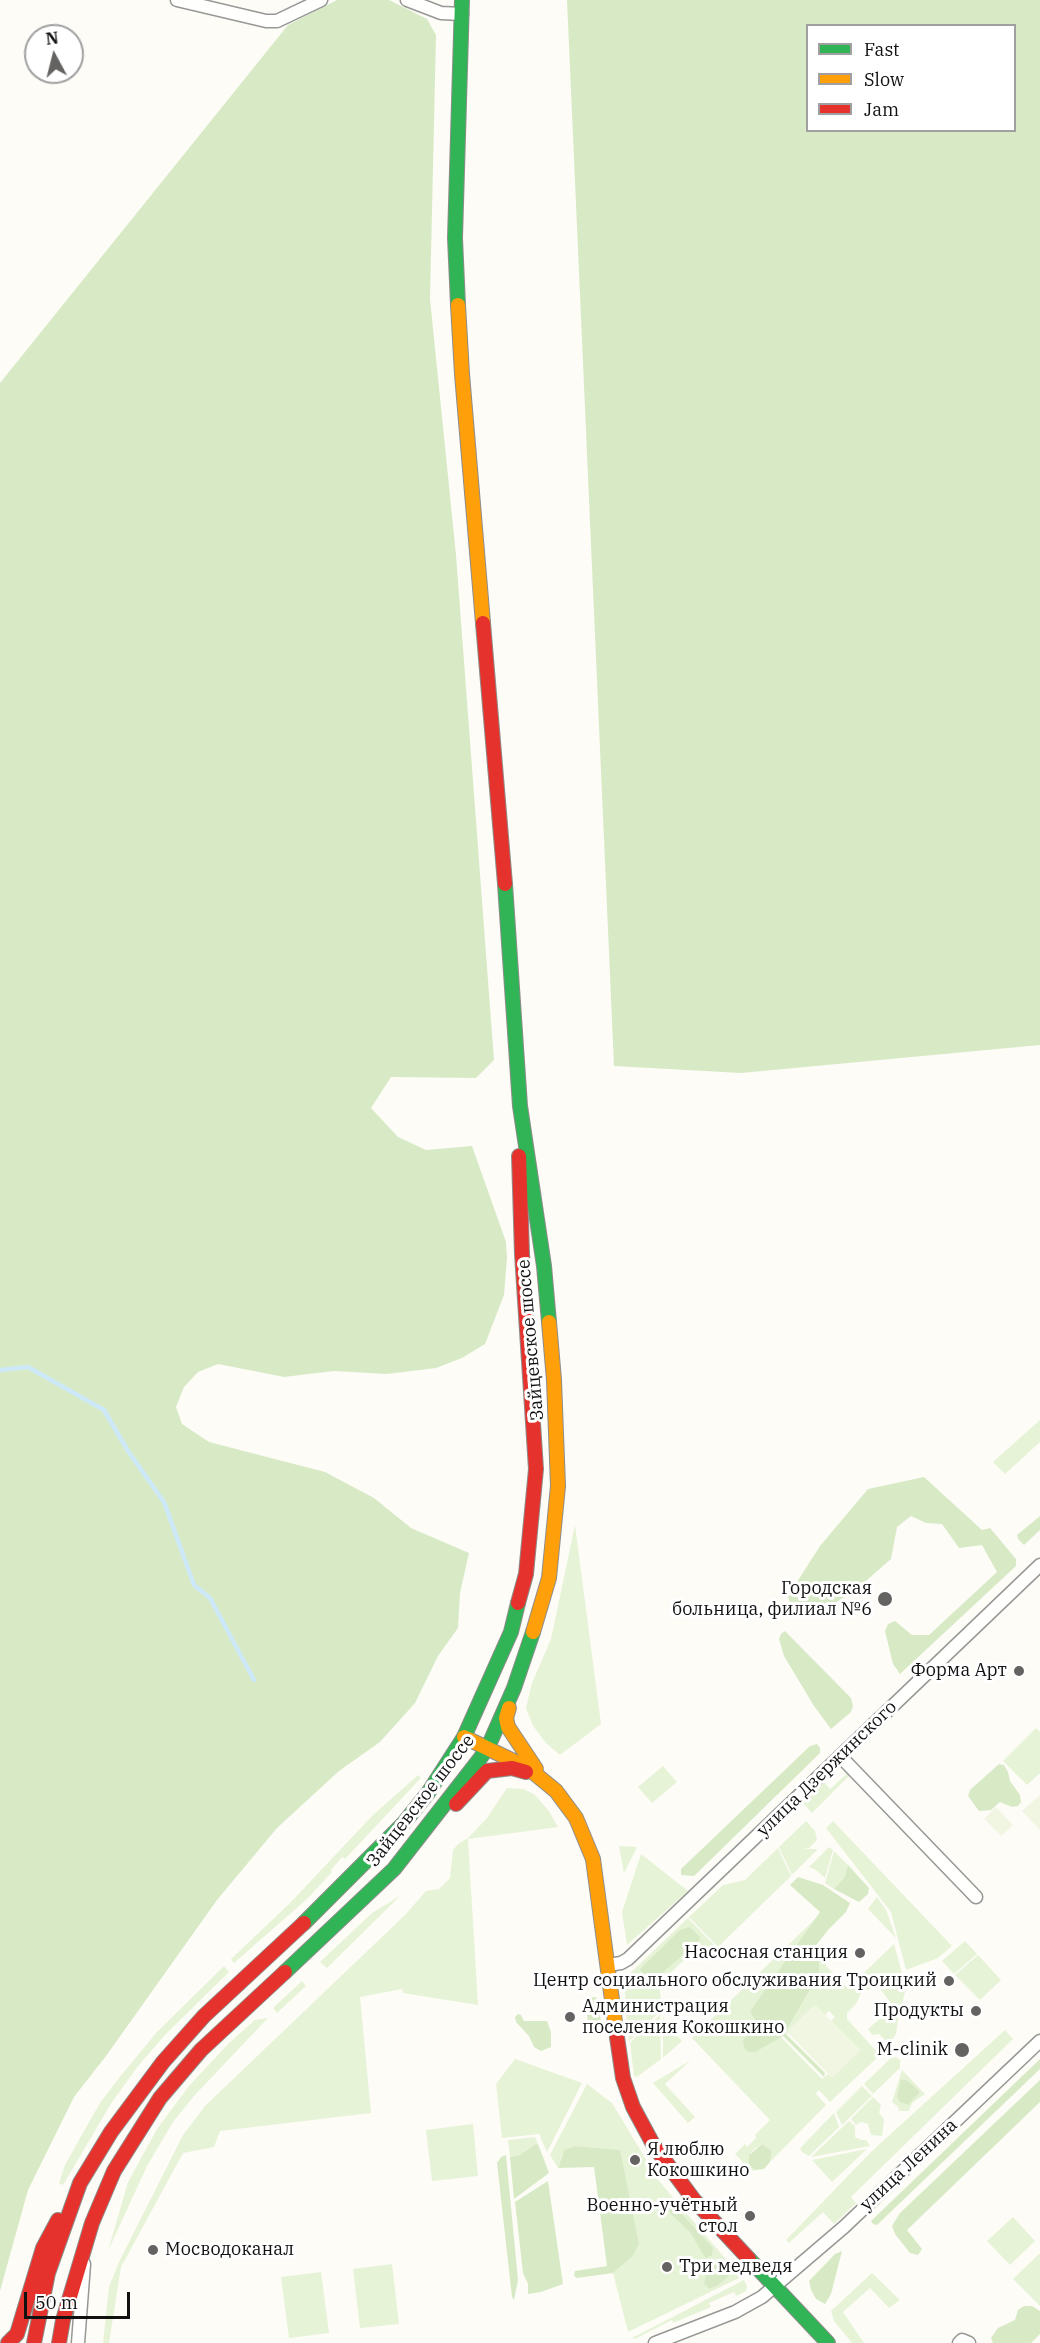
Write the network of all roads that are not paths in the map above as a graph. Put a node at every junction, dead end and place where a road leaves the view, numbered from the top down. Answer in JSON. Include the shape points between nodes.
{"nodes":[{"id":1,"x":177,"y":0,"type":"edge"},
{"id":2,"x":321,"y":0,"type":"edge"},
{"id":3,"x":407,"y":0,"type":"edge"},
{"id":4,"x":462,"y":7,"type":"edge"},
{"id":5,"x":520,"y":1106,"type":"junction"},
{"id":6,"x":1040,"y":1565,"type":"edge"},
{"id":7,"x":511,"y":1632,"type":"junction"},
{"id":8,"x":514,"y":1688,"type":"junction"},
{"id":9,"x":464,"y":1737,"type":"junction"},
{"id":10,"x":488,"y":1747,"type":"junction"},
{"id":11,"x":840,"y":1756,"type":"junction"},
{"id":12,"x":544,"y":1779,"type":"junction"},
{"id":13,"x":394,"y":1869,"type":"junction"},
{"id":14,"x":976,"y":1897,"type":"dead end"},
{"id":15,"x":608,"y":1965,"type":"junction"},
{"id":16,"x":1040,"y":2041,"type":"edge"},
{"id":17,"x":80,"y":2183,"type":"junction"},
{"id":18,"x":84,"y":2248,"type":"junction"},
{"id":19,"x":776,"y":2286,"type":"junction"},
{"id":20,"x":8,"y":2343,"type":"edge"},
{"id":21,"x":34,"y":2343,"type":"edge"},
{"id":22,"x":57,"y":2343,"type":"edge"},
{"id":23,"x":78,"y":2343,"type":"edge"},
{"id":24,"x":655,"y":2343,"type":"edge"},
{"id":25,"x":828,"y":2343,"type":"edge"},
{"id":26,"x":959,"y":2343,"type":"edge"},
{"id":27,"x":969,"y":2343,"type":"edge"}],
"edges":[{"from":1,"to":2,"type":"street","via":[[277,21]]},
{"from":3,"to":4,"type":"street","via":[[441,13]]},
{"from":4,"to":5,"type":"main road","via":[[455,228],[458,315]]},
{"from":5,"to":7,"type":"main road","name":"Зайцевское шоссе","via":[[522,1254],[536,1469],[526,1574]]},
{"from":5,"to":8,"type":"main road","name":"Зайцевское шоссе","via":[[544,1266],[558,1477],[549,1578]]},
{"from":6,"to":11,"type":"street","name":"улица Дзержинского"},
{"from":7,"to":9,"type":"main road","name":"Зайцевское шоссе"},
{"from":7,"to":10,"type":"main road","via":[[489,1700]]},
{"from":8,"to":10,"type":"main road","name":"Зайцевское шоссе"},
{"from":8,"to":12,"type":"main road","via":[[506,1718],[508,1727]]},
{"from":9,"to":10,"type":"main road"},
{"from":9,"to":17,"type":"main road","name":"Зайцевское шоссе","via":[[428,1793],[370,1859],[204,2016],[163,2062]]},
{"from":10,"to":12,"type":"main road"},
{"from":10,"to":13,"type":"main road","name":"Зайцевское шоссе"},
{"from":11,"to":14,"type":"street"},
{"from":11,"to":15,"type":"street","name":"улица Дзержинского","via":[[628,1959]]},
{"from":12,"to":13,"type":"main road","via":[[514,1768],[487,1771]]},
{"from":12,"to":15,"type":"main road","via":[[566,1802],[590,1848]]},
{"from":13,"to":18,"type":"main road","name":"Зайцевское шоссе","via":[[219,2031],[176,2079],[114,2170]]},
{"from":15,"to":19,"type":"main road","via":[[627,2092],[654,2146],[694,2200]]},
{"from":16,"to":19,"type":"street","name":"улица Ленина"},
{"from":17,"to":20,"type":"main road","via":[[43,2248],[17,2334]]},
{"from":17,"to":21,"type":"main road","name":"Зайцевское шоссе","via":[[48,2273]]},
{"from":18,"to":22,"type":"main road","name":"Зайцевское шоссе"},
{"from":18,"to":23,"type":"street"},
{"from":19,"to":24,"type":"street","name":"улица Ленина","via":[[749,2305]]},
{"from":19,"to":25,"type":"main road"},
{"from":26,"to":27,"type":"street"}]}
